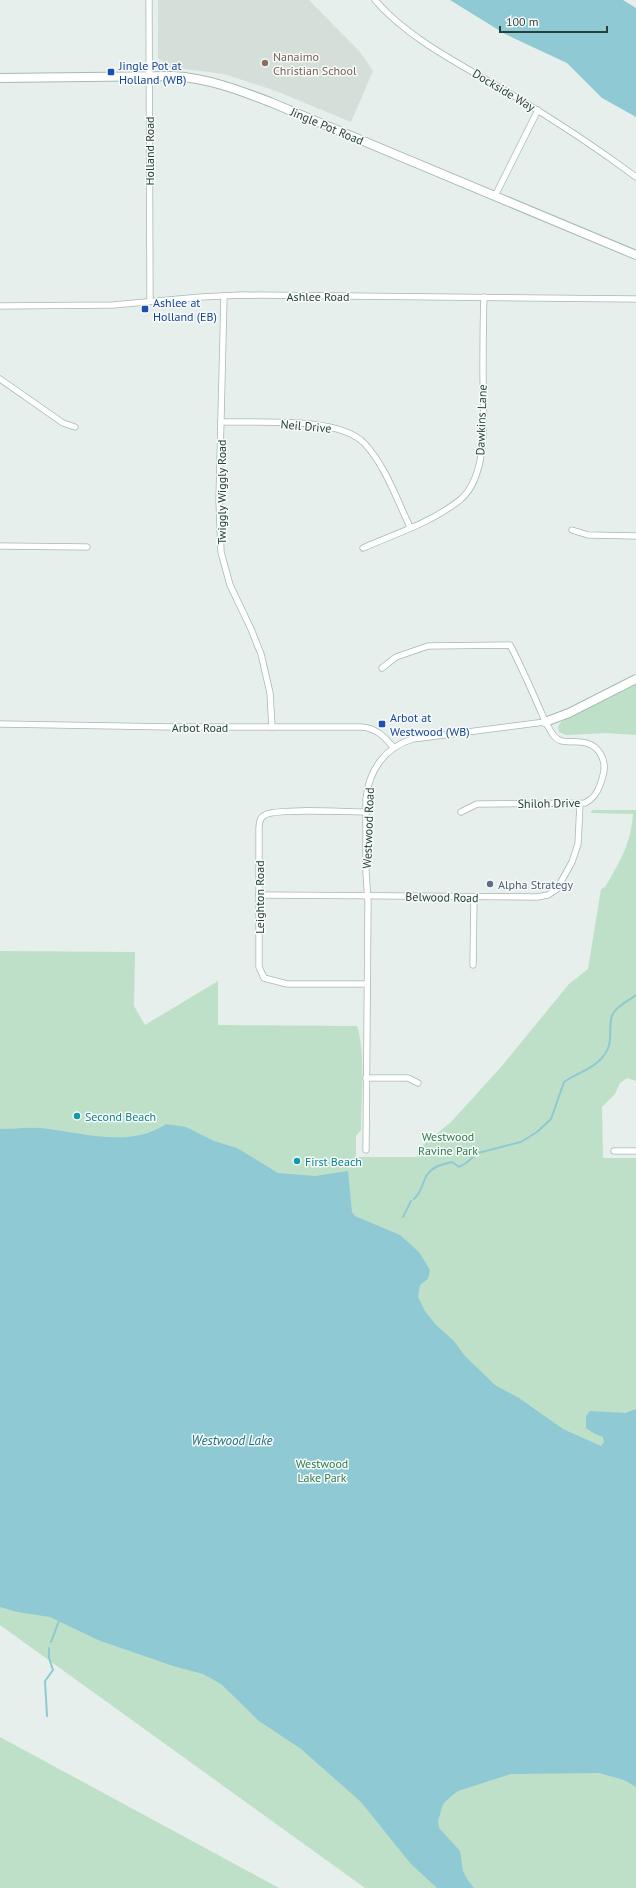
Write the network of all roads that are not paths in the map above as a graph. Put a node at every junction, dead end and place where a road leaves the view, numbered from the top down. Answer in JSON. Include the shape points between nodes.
{"nodes":[{"id":1,"x":149,"y":0,"type":"edge"},
{"id":2,"x":375,"y":0,"type":"edge"},
{"id":3,"x":149,"y":76,"type":"junction"},
{"id":4,"x":0,"y":78,"type":"edge"},
{"id":5,"x":538,"y":110,"type":"junction"},
{"id":6,"x":636,"y":177,"type":"edge"},
{"id":7,"x":495,"y":196,"type":"junction"},
{"id":8,"x":636,"y":255,"type":"edge"},
{"id":9,"x":224,"y":296,"type":"junction"},
{"id":10,"x":484,"y":297,"type":"junction"},
{"id":11,"x":636,"y":299,"type":"edge"},
{"id":12,"x":150,"y":301,"type":"junction"},
{"id":13,"x":0,"y":306,"type":"edge"},
{"id":14,"x":0,"y":379,"type":"edge"},
{"id":15,"x":220,"y":422,"type":"junction"},
{"id":16,"x":74,"y":427,"type":"dead end"},
{"id":17,"x":410,"y":527,"type":"junction"},
{"id":18,"x":572,"y":530,"type":"dead end"},
{"id":19,"x":636,"y":536,"type":"edge"},
{"id":20,"x":0,"y":546,"type":"edge"},
{"id":21,"x":87,"y":547,"type":"dead end"},
{"id":22,"x":363,"y":548,"type":"dead end"},
{"id":23,"x":382,"y":668,"type":"dead end"},
{"id":24,"x":636,"y":679,"type":"edge"},
{"id":25,"x":545,"y":722,"type":"junction"},
{"id":26,"x":0,"y":724,"type":"edge"},
{"id":27,"x":272,"y":727,"type":"junction"},
{"id":28,"x":393,"y":747,"type":"junction"},
{"id":29,"x":580,"y":804,"type":"junction"},
{"id":30,"x":366,"y":812,"type":"junction"},
{"id":31,"x":461,"y":812,"type":"dead end"},
{"id":32,"x":259,"y":895,"type":"junction"},
{"id":33,"x":368,"y":896,"type":"junction"},
{"id":34,"x":474,"y":897,"type":"junction"},
{"id":35,"x":473,"y":965,"type":"dead end"},
{"id":36,"x":367,"y":984,"type":"junction"},
{"id":37,"x":366,"y":1078,"type":"junction"},
{"id":38,"x":418,"y":1083,"type":"dead end"},
{"id":39,"x":366,"y":1150,"type":"dead end"},
{"id":40,"x":614,"y":1151,"type":"dead end"},
{"id":41,"x":636,"y":1151,"type":"edge"}],
"edges":[{"from":1,"to":3,"type":"street","name":"Holland Road"},
{"from":2,"to":5,"type":"street","name":"Dockside Way","via":[[399,24],[422,40]]},
{"from":3,"to":4,"type":"street","name":"Jingle Pot Road"},
{"from":3,"to":7,"type":"street","name":"Jingle Pot Road","via":[[185,77],[230,88],[270,102]]},
{"from":3,"to":12,"type":"street","name":"Holland Road"},
{"from":5,"to":6,"type":"street","name":"Dockside Way"},
{"from":5,"to":7,"type":"street"},
{"from":7,"to":8,"type":"street","name":"Jingle Pot Road"},
{"from":9,"to":10,"type":"street","name":"Ashlee Road"},
{"from":9,"to":12,"type":"street","name":"Ashlee Road"},
{"from":9,"to":15,"type":"street","name":"Twiggly Wiggly Road"},
{"from":10,"to":11,"type":"street","name":"Ashlee Road"},
{"from":10,"to":17,"type":"street","name":"Dawkins Lane","via":[[483,439],[477,472],[471,487],[461,498],[439,514]]},
{"from":12,"to":13,"type":"street","name":"Ashlee Road","via":[[82,306]]},
{"from":14,"to":16,"type":"street","via":[[63,423]]},
{"from":15,"to":17,"type":"street","name":"Neil Drive","via":[[316,425],[339,429],[358,437],[376,458]]},
{"from":15,"to":27,"type":"street","name":"Twiggly Wiggly Road","via":[[221,552],[230,585],[261,654],[270,693]]},
{"from":17,"to":22,"type":"street","name":"Dawkins Lane"},
{"from":18,"to":19,"type":"street","via":[[588,535]]},
{"from":20,"to":21,"type":"street"},
{"from":23,"to":25,"type":"street","via":[[396,657],[428,646],[510,645]]},
{"from":24,"to":25,"type":"street","name":"Westwood Road","via":[[569,713]]},
{"from":25,"to":28,"type":"street","name":"Westwood Road","via":[[418,738]]},
{"from":25,"to":29,"type":"street","name":"Shiloh Drive","via":[[557,739],[589,743],[603,757],[604,767],[599,789],[591,800]]},
{"from":26,"to":27,"type":"street","name":"Arbot Road"},
{"from":27,"to":28,"type":"street","name":"Arbot Road","via":[[366,727],[380,733]]},
{"from":28,"to":30,"type":"street","name":"Westwood Road","via":[[373,770],[367,789]]},
{"from":29,"to":31,"type":"street","name":"Shiloh Drive","via":[[477,804]]},
{"from":29,"to":34,"type":"street","name":"Belwood Road","via":[[578,844],[572,862],[557,889],[548,895],[537,897]]},
{"from":30,"to":32,"type":"street","name":"Leighton Road","via":[[265,814],[258,828]]},
{"from":30,"to":33,"type":"street","name":"Westwood Road"},
{"from":32,"to":33,"type":"street","name":"Belwood Road"},
{"from":32,"to":36,"type":"street","name":"Leighton Road","via":[[259,967],[264,978],[287,984]]},
{"from":33,"to":34,"type":"street","name":"Belwood Road"},
{"from":33,"to":36,"type":"street","name":"Westwood Road"},
{"from":34,"to":35,"type":"street"},
{"from":36,"to":37,"type":"street","name":"Westwood Road"},
{"from":37,"to":38,"type":"street","via":[[408,1078]]},
{"from":37,"to":39,"type":"street","name":"Westwood Road"},
{"from":40,"to":41,"type":"street"}]}
